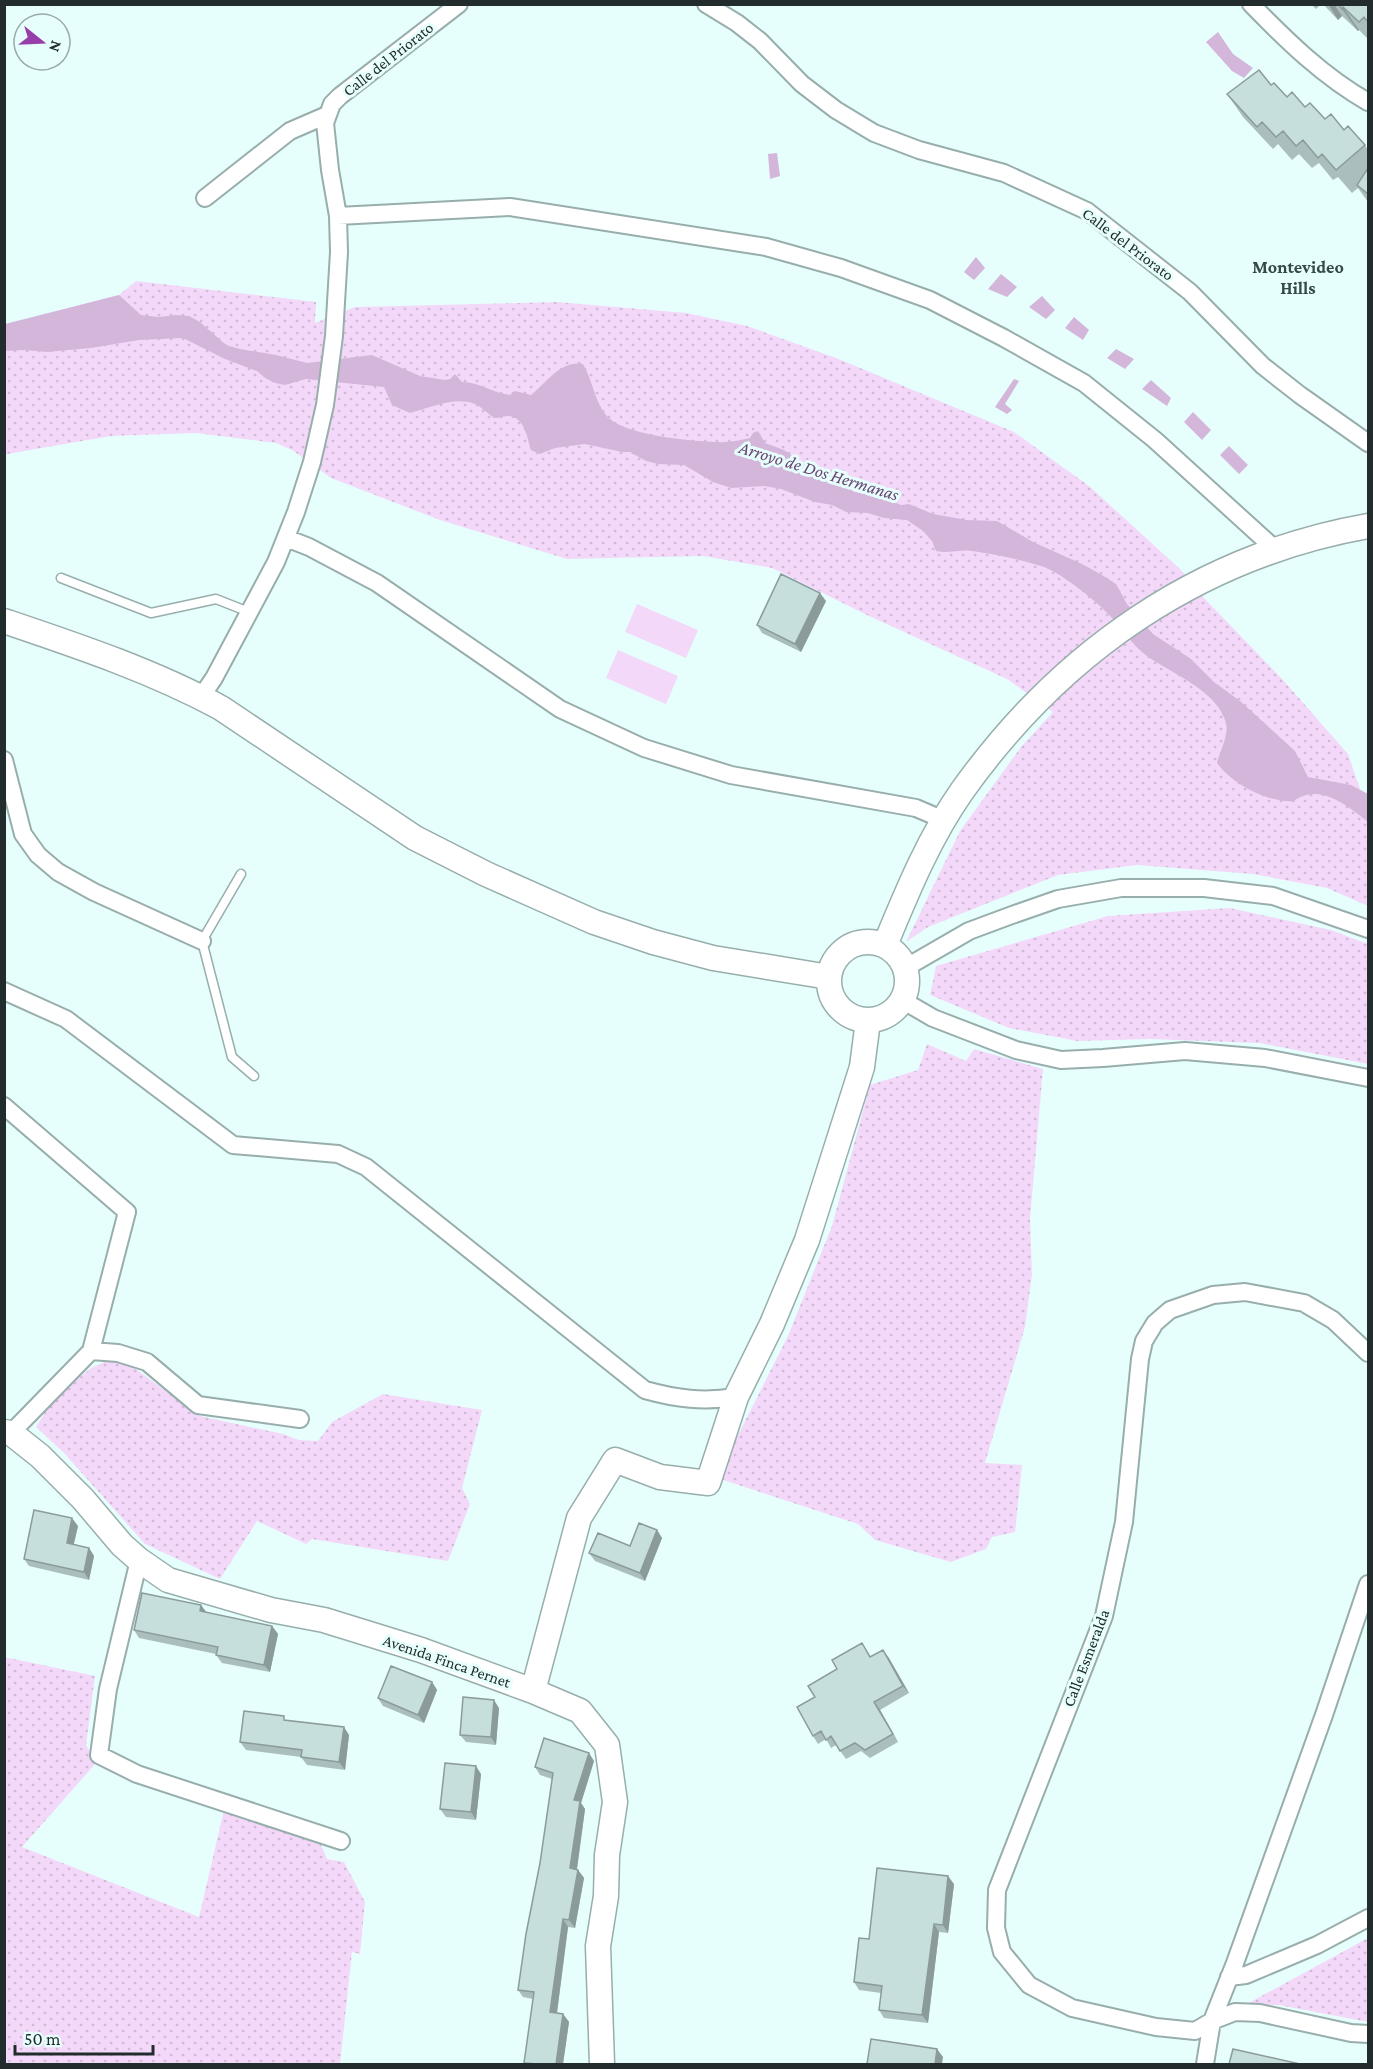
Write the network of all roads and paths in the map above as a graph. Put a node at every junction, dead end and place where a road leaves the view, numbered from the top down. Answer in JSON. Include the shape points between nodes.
{"nodes":[{"id":1,"x":459,"y":4,"type":"edge"},
{"id":2,"x":706,"y":4,"type":"edge"},
{"id":3,"x":1251,"y":4,"type":"edge"},
{"id":4,"x":1368,"y":102,"type":"edge"},
{"id":5,"x":327,"y":115,"type":"junction"},
{"id":6,"x":205,"y":198,"type":"dead end"},
{"id":7,"x":338,"y":216,"type":"junction"},
{"id":8,"x":1368,"y":443,"type":"edge"},
{"id":9,"x":1368,"y":526,"type":"edge"},
{"id":10,"x":286,"y":538,"type":"junction"},
{"id":11,"x":1276,"y":550,"type":"junction"},
{"id":12,"x":61,"y":578,"type":"dead end"},
{"id":13,"x":249,"y":612,"type":"junction"},
{"id":14,"x":4,"y":621,"type":"edge"},
{"id":15,"x":201,"y":697,"type":"junction"},
{"id":16,"x":4,"y":760,"type":"edge"},
{"id":17,"x":944,"y":820,"type":"junction"},
{"id":18,"x":241,"y":874,"type":"dead end"},
{"id":19,"x":1368,"y":929,"type":"edge"},
{"id":20,"x":202,"y":941,"type":"junction"},
{"id":21,"x":885,"y":945,"type":"junction"},
{"id":22,"x":905,"y":968,"type":"junction"},
{"id":23,"x":829,"y":977,"type":"junction"},
{"id":24,"x":4,"y":991,"type":"edge"},
{"id":25,"x":902,"y":1000,"type":"junction"},
{"id":26,"x":868,"y":1021,"type":"junction"},
{"id":27,"x":254,"y":1076,"type":"dead end"},
{"id":28,"x":1368,"y":1078,"type":"edge"},
{"id":29,"x":4,"y":1106,"type":"edge"},
{"id":30,"x":91,"y":1351,"type":"junction"},
{"id":31,"x":1368,"y":1353,"type":"edge"},
{"id":32,"x":736,"y":1397,"type":"junction"},
{"id":33,"x":300,"y":1419,"type":"dead end"},
{"id":34,"x":7,"y":1432,"type":"edge"},
{"id":35,"x":139,"y":1560,"type":"junction"},
{"id":36,"x":1368,"y":1584,"type":"edge"},
{"id":37,"x":533,"y":1691,"type":"junction"},
{"id":38,"x":341,"y":1841,"type":"dead end"},
{"id":39,"x":1368,"y":1918,"type":"edge"},
{"id":40,"x":1229,"y":1977,"type":"junction"},
{"id":41,"x":1212,"y":2020,"type":"junction"},
{"id":42,"x":1368,"y":2034,"type":"edge"},
{"id":43,"x":602,"y":2064,"type":"edge"},
{"id":44,"x":1205,"y":2064,"type":"edge"}],
"edges":[{"from":1,"to":5,"type":"street","name":"Calle del Priorato","via":[[340,96]]},
{"from":2,"to":8,"type":"street","name":"Calle del Priorato","via":[[760,41],[802,84],[874,133],[919,150],[1004,173],[1087,211],[1190,292],[1263,366]]},
{"from":3,"to":4,"type":"street","via":[[1303,55]]},
{"from":5,"to":6,"type":"street","via":[[290,131]]},
{"from":5,"to":7,"type":"street","via":[[327,143]]},
{"from":7,"to":10,"type":"street","via":[[334,336],[325,405],[312,462]]},
{"from":7,"to":11,"type":"street","via":[[510,207],[766,248],[841,268],[930,300],[1084,383],[1155,440]]},
{"from":9,"to":11,"type":"street"},
{"from":10,"to":13,"type":"street"},
{"from":10,"to":17,"type":"street","via":[[377,583],[560,709],[645,748],[731,775],[916,808]]},
{"from":11,"to":17,"type":"street","via":[[1166,599],[1108,638],[1041,695],[1012,726]]},
{"from":12,"to":13,"type":"lane","via":[[152,613],[216,599]]},
{"from":13,"to":15,"type":"street"},
{"from":14,"to":15,"type":"street","via":[[85,649]]},
{"from":15,"to":23,"type":"street","via":[[415,838],[508,884],[594,922],[653,942],[713,958]]},
{"from":16,"to":20,"type":"street","via":[[23,834],[38,855],[58,872],[94,892]]},
{"from":17,"to":21,"type":"street","via":[[911,882]]},
{"from":18,"to":20,"type":"lane"},
{"from":19,"to":22,"type":"street","via":[[1273,896],[1204,888],[1121,888],[1058,899],[1012,915],[969,932]]},
{"from":20,"to":27,"type":"lane","via":[[232,1057]]},
{"from":21,"to":22,"type":"street"},
{"from":21,"to":23,"type":"street","via":[[867,942],[844,950],[836,958]]},
{"from":22,"to":25,"type":"street","via":[[907,980]]},
{"from":23,"to":26,"type":"street","via":[[836,1005],[855,1019]]},
{"from":24,"to":32,"type":"street","via":[[66,1019],[233,1145],[338,1154],[366,1167],[645,1390],[711,1401]]},
{"from":25,"to":26,"type":"street","via":[[891,1013]]},
{"from":25,"to":28,"type":"street","via":[[933,1018],[1016,1050],[1061,1059],[1185,1051],[1265,1058]]},
{"from":26,"to":32,"type":"street","via":[[861,1067],[807,1240]]},
{"from":29,"to":30,"type":"street","via":[[127,1212]]},
{"from":30,"to":33,"type":"street","via":[[118,1353],[147,1362],[198,1405]]},
{"from":30,"to":34,"type":"street"},
{"from":31,"to":41,"type":"street","name":"Calle Esmeralda","via":[[1333,1320],[1304,1303],[1245,1292],[1213,1295],[1170,1310],[1155,1323],[1144,1341],[1140,1359],[1124,1522],[1104,1616],[997,1890],[996,1928],[1002,1952],[1029,1985],[1049,1998],[1072,2008],[1156,2027],[1195,2031]]},
{"from":32,"to":37,"type":"street","via":[[708,1483],[660,1478],[615,1460],[579,1518]]},
{"from":34,"to":35,"type":"street","name":"Avenida Finca Pernet","via":[[40,1456]]},
{"from":35,"to":37,"type":"street","name":"Avenida Finca Pernet","via":[[168,1580],[271,1610],[324,1620]]},
{"from":35,"to":38,"type":"street","via":[[108,1689],[99,1755],[137,1774]]},
{"from":36,"to":40,"type":"street"},
{"from":37,"to":43,"type":"street","name":"Avenida Finca Pernet","via":[[580,1711],[607,1745],[615,1802],[598,1946]]},
{"from":39,"to":40,"type":"street","via":[[1317,1945],[1246,1975]]},
{"from":40,"to":41,"type":"street"},
{"from":41,"to":42,"type":"street","name":"Calle Esmeralda","via":[[1235,2012],[1260,2013]]},
{"from":41,"to":44,"type":"street"}]}
